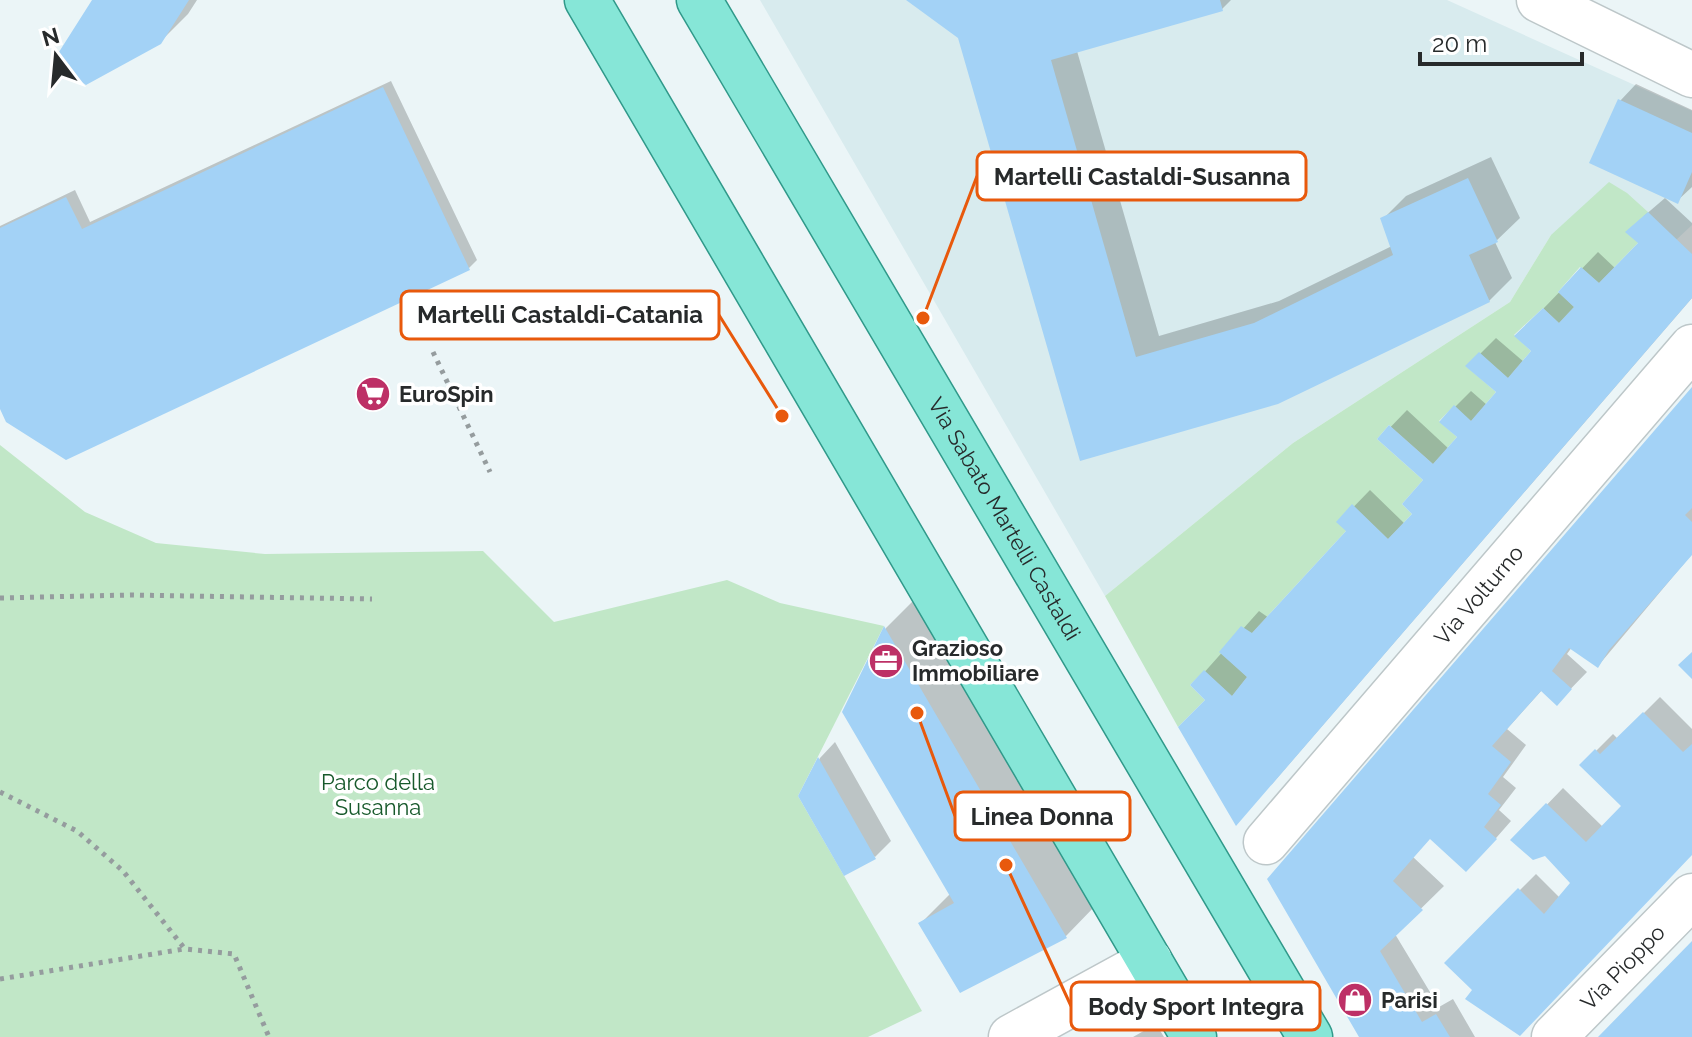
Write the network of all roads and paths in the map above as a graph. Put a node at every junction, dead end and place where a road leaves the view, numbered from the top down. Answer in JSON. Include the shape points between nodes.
{"nodes":[{"id":1,"x":587,"y":0,"type":"edge"},
{"id":2,"x":699,"y":0,"type":"edge"},
{"id":3,"x":1539,"y":0,"type":"edge"},
{"id":4,"x":1692,"y":75,"type":"edge"},
{"id":5,"x":1692,"y":347,"type":"edge"},
{"id":6,"x":433,"y":352,"type":"dead end"},
{"id":7,"x":490,"y":472,"type":"dead end"},
{"id":8,"x":0,"y":598,"type":"edge"},
{"id":9,"x":372,"y":599,"type":"dead end"},
{"id":10,"x":0,"y":792,"type":"edge"},
{"id":11,"x":1266,"y":842,"type":"dead end"},
{"id":12,"x":1692,"y":896,"type":"edge"},
{"id":13,"x":185,"y":949,"type":"junction"},
{"id":14,"x":1150,"y":961,"type":"junction"},
{"id":15,"x":0,"y":979,"type":"edge"},
{"id":16,"x":269,"y":1037,"type":"edge"},
{"id":17,"x":1011,"y":1037,"type":"edge"},
{"id":18,"x":1194,"y":1037,"type":"edge"},
{"id":19,"x":1310,"y":1037,"type":"edge"},
{"id":20,"x":1554,"y":1037,"type":"edge"}],
"edges":[{"from":1,"to":14,"type":"main road"},
{"from":2,"to":19,"type":"main road","name":"Via Sabato Martelli Castaldi"},
{"from":3,"to":4,"type":"street"},
{"from":5,"to":11,"type":"street","name":"Via Volturno"},
{"from":6,"to":7,"type":"path"},
{"from":8,"to":9,"type":"path"},
{"from":10,"to":13,"type":"path","via":[[77,831],[123,871]]},
{"from":12,"to":20,"type":"street","name":"Via Pioppo"},
{"from":13,"to":15,"type":"path"},
{"from":13,"to":16,"type":"path","via":[[234,954]]},
{"from":14,"to":17,"type":"street"},
{"from":14,"to":18,"type":"main road"}]}
